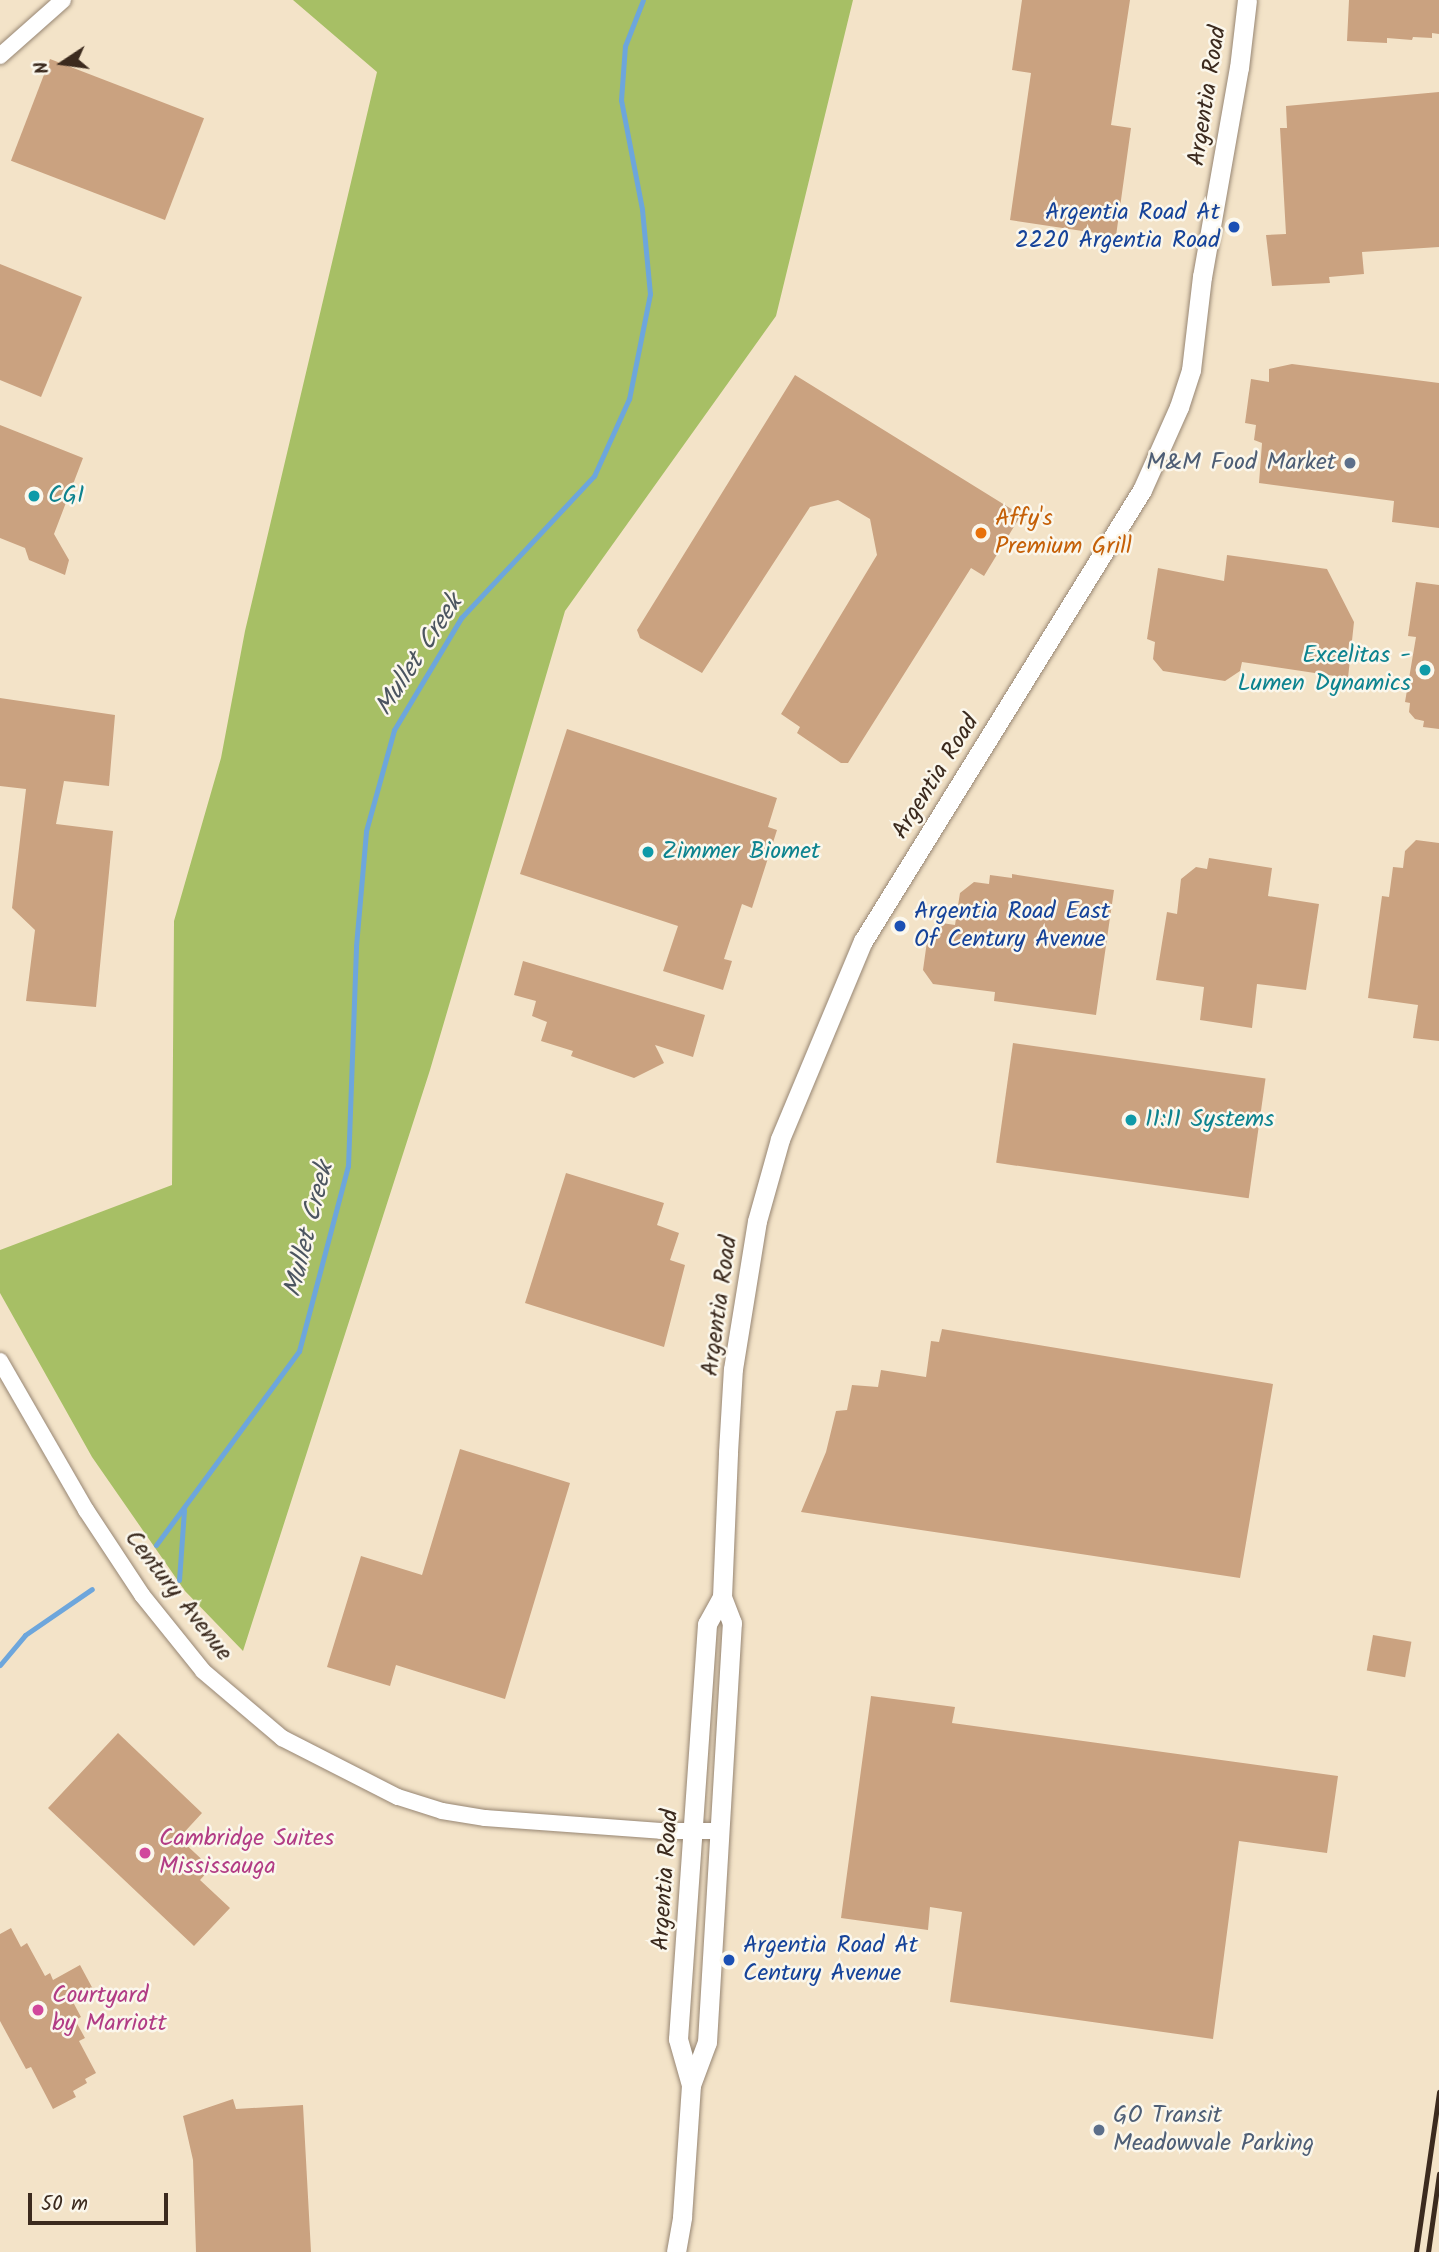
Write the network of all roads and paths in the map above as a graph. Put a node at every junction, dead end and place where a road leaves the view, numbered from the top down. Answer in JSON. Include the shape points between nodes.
{"nodes":[{"id":1,"x":62,"y":0,"type":"edge"},
{"id":2,"x":1247,"y":0,"type":"edge"},
{"id":3,"x":0,"y":56,"type":"edge"},
{"id":4,"x":0,"y":1361,"type":"edge"},
{"id":5,"x":722,"y":1597,"type":"junction"},
{"id":6,"x":695,"y":1831,"type":"junction"},
{"id":7,"x":719,"y":1831,"type":"junction"},
{"id":8,"x":691,"y":2085,"type":"junction"},
{"id":9,"x":676,"y":2252,"type":"edge"}],
"edges":[{"from":1,"to":3,"type":"street"},
{"from":2,"to":5,"type":"street","name":"Argentia Road","via":[[1191,370],[1179,407],[1142,490],[863,941],[780,1139],[757,1221],[733,1370]]},
{"from":4,"to":6,"type":"street","name":"Century Avenue","via":[[86,1510],[142,1595],[203,1671],[282,1738],[398,1797],[442,1811],[485,1818]]},
{"from":5,"to":6,"type":"street","name":"Argentia Road","via":[[707,1624]]},
{"from":5,"to":7,"type":"street","name":"Argentia Road","via":[[732,1623]]},
{"from":6,"to":7,"type":"street","name":"Century Avenue"},
{"from":6,"to":8,"type":"street","name":"Argentia Road","via":[[678,2039]]},
{"from":7,"to":8,"type":"street","name":"Argentia Road","via":[[707,2042]]},
{"from":8,"to":9,"type":"street","name":"Argentia Road"}]}
